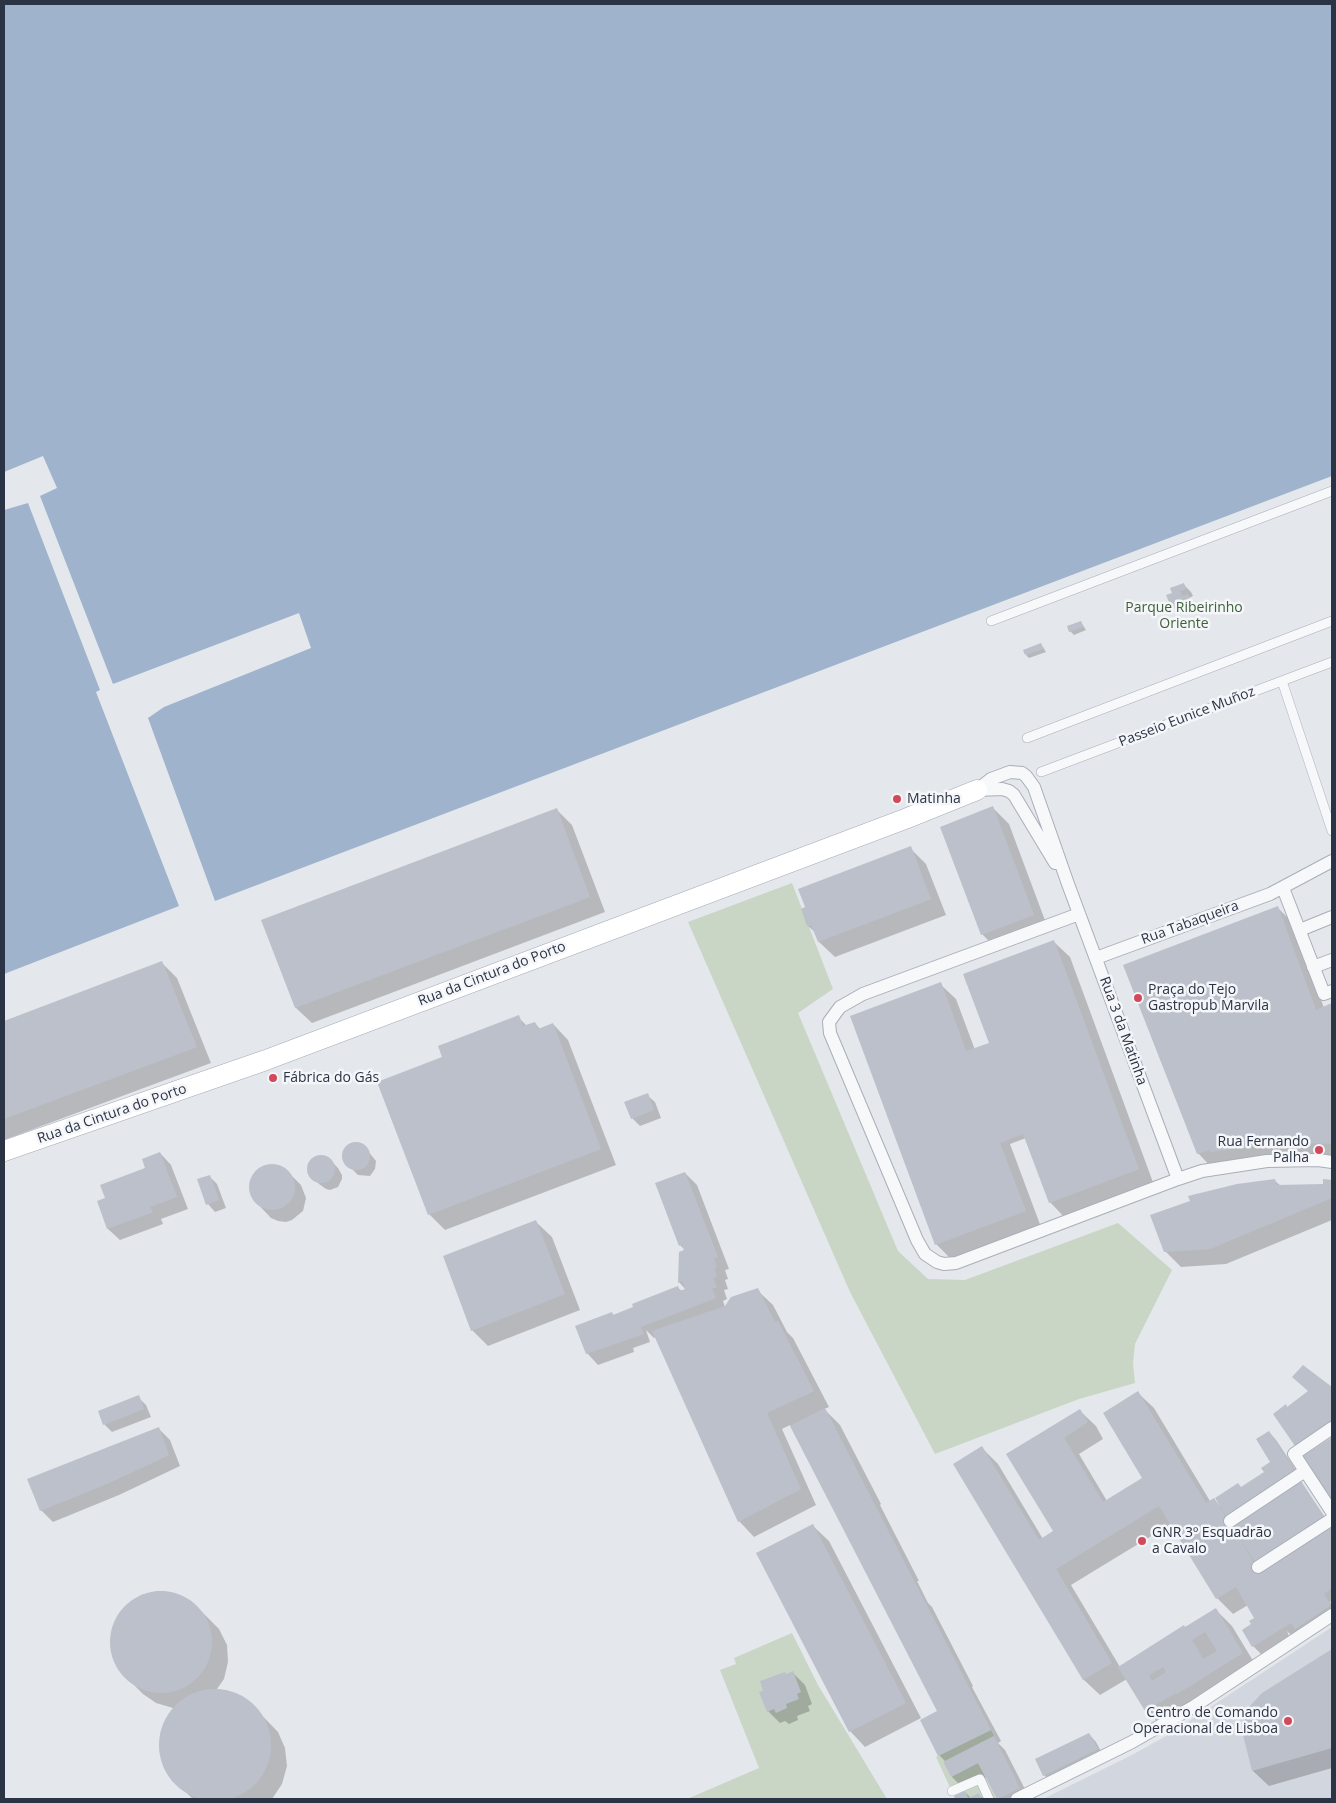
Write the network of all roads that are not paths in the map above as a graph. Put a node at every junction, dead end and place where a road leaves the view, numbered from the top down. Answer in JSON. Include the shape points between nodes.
{"nodes":[{"id":1,"x":1332,"y":491,"type":"edge"},
{"id":2,"x":992,"y":621,"type":"dead end"},
{"id":3,"x":1332,"y":621,"type":"edge"},
{"id":4,"x":1332,"y":662,"type":"edge"},
{"id":5,"x":1282,"y":681,"type":"junction"},
{"id":6,"x":1027,"y":738,"type":"dead end"},
{"id":7,"x":1041,"y":772,"type":"dead end"},
{"id":8,"x":977,"y":790,"type":"junction"},
{"id":9,"x":1332,"y":831,"type":"edge"},
{"id":10,"x":1332,"y":861,"type":"edge"},
{"id":11,"x":1068,"y":884,"type":"junction"},
{"id":12,"x":1283,"y":888,"type":"junction"},
{"id":13,"x":1079,"y":914,"type":"junction"},
{"id":14,"x":1332,"y":917,"type":"edge"},
{"id":15,"x":1300,"y":930,"type":"junction"},
{"id":16,"x":1096,"y":958,"type":"junction"},
{"id":17,"x":1332,"y":960,"type":"edge"},
{"id":18,"x":1313,"y":967,"type":"junction"},
{"id":19,"x":1332,"y":991,"type":"edge"},
{"id":20,"x":4,"y":1151,"type":"edge"},
{"id":21,"x":1332,"y":1162,"type":"edge"},
{"id":22,"x":1178,"y":1179,"type":"junction"},
{"id":23,"x":1332,"y":1428,"type":"edge"},
{"id":24,"x":1305,"y":1471,"type":"junction"},
{"id":25,"x":1332,"y":1512,"type":"edge"},
{"id":26,"x":1332,"y":1518,"type":"edge"},
{"id":27,"x":1230,"y":1521,"type":"dead end"},
{"id":28,"x":1258,"y":1567,"type":"dead end"},
{"id":29,"x":1332,"y":1615,"type":"edge"},
{"id":30,"x":952,"y":1791,"type":"dead end"},
{"id":31,"x":989,"y":1799,"type":"edge"},
{"id":32,"x":1017,"y":1799,"type":"edge"}],
"edges":[{"from":1,"to":2,"type":"street"},
{"from":3,"to":6,"type":"street"},
{"from":4,"to":5,"type":"street","name":"Passeio Eunice Muñoz"},
{"from":5,"to":7,"type":"street","name":"Passeio Eunice Muñoz"},
{"from":5,"to":9,"type":"street"},
{"from":8,"to":11,"type":"street","name":"Rua 3 da Matinha","via":[[1002,789],[1014,795]]},
{"from":8,"to":11,"type":"street","name":"Rua 3 da Matinha","via":[[1004,773],[1016,772],[1026,776],[1037,793]]},
{"from":8,"to":20,"type":"main road","name":"Rua da Cintura do Porto","via":[[274,1057]]},
{"from":10,"to":12,"type":"street","name":"Rua Tabaqueira"},
{"from":11,"to":13,"type":"street","name":"Rua 3 da Matinha"},
{"from":12,"to":15,"type":"street"},
{"from":12,"to":16,"type":"street","name":"Rua Tabaqueira"},
{"from":13,"to":16,"type":"street","name":"Rua 3 da Matinha"},
{"from":13,"to":22,"type":"street","via":[[851,1000],[831,1017],[830,1034],[917,1240],[925,1254],[937,1262],[964,1261]]},
{"from":14,"to":15,"type":"street"},
{"from":15,"to":18,"type":"street"},
{"from":16,"to":22,"type":"street","name":"Rua 3 da Matinha"},
{"from":17,"to":18,"type":"street"},
{"from":18,"to":19,"type":"street","via":[[1324,994]]},
{"from":21,"to":22,"type":"street","via":[[1250,1163],[1202,1171]]},
{"from":23,"to":24,"type":"street","via":[[1294,1454]]},
{"from":24,"to":25,"type":"street"},
{"from":24,"to":27,"type":"street"},
{"from":26,"to":28,"type":"street"},
{"from":29,"to":32,"type":"street","via":[[1175,1717]]},
{"from":30,"to":31,"type":"street","via":[[980,1779]]}]}
